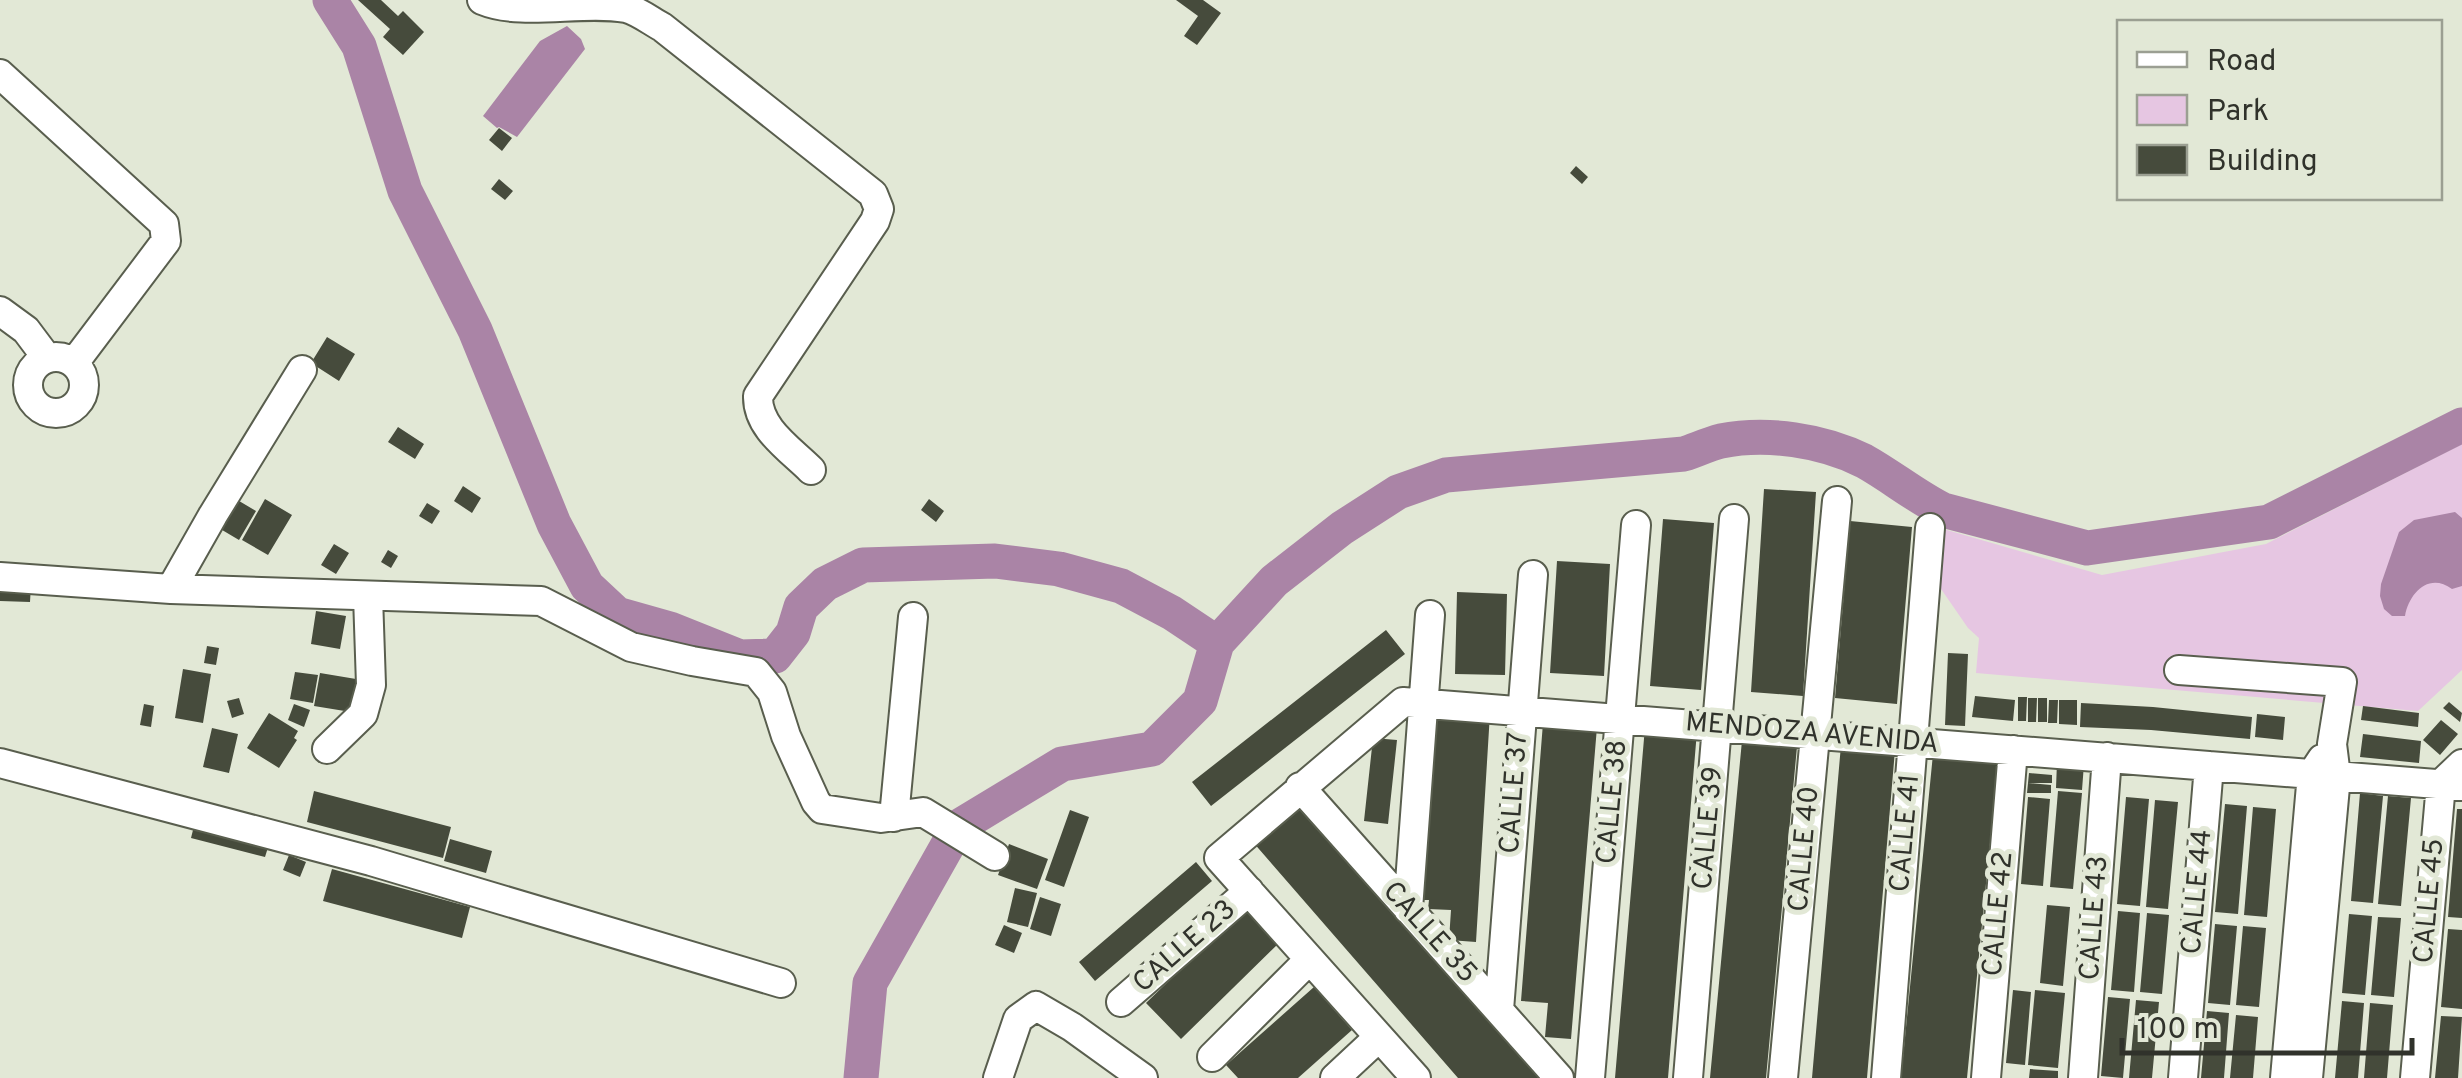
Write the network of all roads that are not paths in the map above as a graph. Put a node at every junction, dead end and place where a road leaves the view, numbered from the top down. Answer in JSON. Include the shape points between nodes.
{"nodes":[{"id":1,"x":482,"y":0,"type":"edge"},
{"id":2,"x":0,"y":74,"type":"edge"},
{"id":3,"x":0,"y":310,"type":"edge"},
{"id":4,"x":302,"y":370,"type":"dead end"},
{"id":5,"x":811,"y":470,"type":"dead end"},
{"id":6,"x":1838,"y":501,"type":"dead end"},
{"id":7,"x":1734,"y":519,"type":"dead end"},
{"id":8,"x":1636,"y":525,"type":"dead end"},
{"id":9,"x":1930,"y":528,"type":"dead end"},
{"id":10,"x":1533,"y":575,"type":"dead end"},
{"id":11,"x":0,"y":577,"type":"edge"},
{"id":12,"x":171,"y":590,"type":"junction"},
{"id":13,"x":368,"y":596,"type":"junction"},
{"id":14,"x":1430,"y":615,"type":"dead end"},
{"id":15,"x":913,"y":617,"type":"dead end"},
{"id":16,"x":2179,"y":670,"type":"dead end"},
{"id":17,"x":1423,"y":702,"type":"junction"},
{"id":18,"x":1522,"y":710,"type":"junction"},
{"id":19,"x":1620,"y":718,"type":"junction"},
{"id":20,"x":1718,"y":726,"type":"junction"},
{"id":21,"x":1816,"y":734,"type":"junction"},
{"id":22,"x":1913,"y":742,"type":"junction"},
{"id":23,"x":327,"y":749,"type":"dead end"},
{"id":24,"x":2013,"y":750,"type":"junction"},
{"id":25,"x":2107,"y":757,"type":"junction"},
{"id":26,"x":0,"y":763,"type":"edge"},
{"id":27,"x":2462,"y":764,"type":"edge"},
{"id":28,"x":2208,"y":766,"type":"junction"},
{"id":29,"x":2324,"y":775,"type":"junction"},
{"id":30,"x":2451,"y":785,"type":"edge"},
{"id":31,"x":1300,"y":787,"type":"junction"},
{"id":32,"x":894,"y":817,"type":"junction"},
{"id":33,"x":974,"y":842,"type":"dead end"},
{"id":34,"x":1249,"y":891,"type":"junction"},
{"id":35,"x":1408,"y":909,"type":"junction"},
{"id":36,"x":1309,"y":960,"type":"junction"},
{"id":37,"x":781,"y":983,"type":"dead end"},
{"id":38,"x":1121,"y":1002,"type":"dead end"},
{"id":39,"x":1499,"y":1010,"type":"junction"},
{"id":40,"x":1380,"y":1037,"type":"junction"},
{"id":41,"x":1212,"y":1057,"type":"dead end"},
{"id":42,"x":998,"y":1078,"type":"edge"},
{"id":43,"x":1143,"y":1078,"type":"edge"},
{"id":44,"x":1335,"y":1078,"type":"edge"},
{"id":45,"x":1416,"y":1078,"type":"edge"},
{"id":46,"x":1559,"y":1078,"type":"edge"},
{"id":47,"x":1590,"y":1078,"type":"edge"},
{"id":48,"x":1688,"y":1078,"type":"edge"},
{"id":49,"x":1783,"y":1078,"type":"edge"},
{"id":50,"x":1886,"y":1078,"type":"edge"},
{"id":51,"x":1986,"y":1078,"type":"edge"},
{"id":52,"x":2083,"y":1078,"type":"edge"},
{"id":53,"x":2182,"y":1078,"type":"edge"},
{"id":54,"x":2285,"y":1078,"type":"edge"},
{"id":55,"x":2308,"y":1078,"type":"edge"},
{"id":56,"x":2415,"y":1078,"type":"edge"}],
"edges":[{"from":1,"to":5,"type":"street","via":[[629,8],[873,194],[875,221],[758,396],[764,423]]},
{"from":2,"to":3,"type":"street","via":[[164,224],[166,240],[60,360]]},
{"from":4,"to":12,"type":"street"},
{"from":6,"to":21,"type":"street","name":"CALLE 40"},
{"from":7,"to":20,"type":"street","name":"CALLE 39"},
{"from":8,"to":19,"type":"street","name":"CALLE 38"},
{"from":9,"to":22,"type":"street","name":"CALLE 41"},
{"from":10,"to":18,"type":"street","name":"CALLE 37"},
{"from":11,"to":12,"type":"street"},
{"from":12,"to":13,"type":"street"},
{"from":13,"to":23,"type":"street","via":[[372,685],[363,714]]},
{"from":13,"to":32,"type":"street","via":[[541,601],[631,647],[756,672],[772,692],[822,810]]},
{"from":14,"to":17,"type":"street"},
{"from":15,"to":32,"type":"street"},
{"from":16,"to":29,"type":"street","via":[[2342,682]]},
{"from":17,"to":18,"type":"street","name":"MENDOZA AVENIDA"},
{"from":17,"to":31,"type":"street","name":"MENDOZA AVENIDA","via":[[1403,702]]},
{"from":17,"to":35,"type":"street"},
{"from":18,"to":19,"type":"street","name":"MENDOZA AVENIDA"},
{"from":18,"to":39,"type":"street","name":"CALLE 37"},
{"from":19,"to":20,"type":"street","name":"MENDOZA AVENIDA"},
{"from":19,"to":47,"type":"street","name":"CALLE 38"},
{"from":20,"to":21,"type":"street","name":"MENDOZA AVENIDA"},
{"from":20,"to":48,"type":"street","name":"CALLE 39"},
{"from":21,"to":22,"type":"street","name":"MENDOZA AVENIDA"},
{"from":21,"to":49,"type":"street","name":"CALLE 40"},
{"from":22,"to":24,"type":"street","name":"MENDOZA AVENIDA"},
{"from":22,"to":50,"type":"street","name":"CALLE 41"},
{"from":24,"to":25,"type":"street","name":"MENDOZA AVENIDA"},
{"from":24,"to":51,"type":"street","name":"CALLE 42"},
{"from":25,"to":28,"type":"street","name":"MENDOZA AVENIDA"},
{"from":25,"to":52,"type":"street","name":"CALLE 43"},
{"from":26,"to":37,"type":"street","via":[[371,862]]},
{"from":27,"to":30,"type":"street"},
{"from":28,"to":29,"type":"street","name":"MENDOZA AVENIDA"},
{"from":28,"to":53,"type":"street","name":"CALLE 44"},
{"from":29,"to":30,"type":"street","name":"MENDOZA AVENIDA"},
{"from":29,"to":54,"type":"street"},
{"from":29,"to":55,"type":"street"},
{"from":30,"to":56,"type":"street","name":"CALLE 45"},
{"from":31,"to":34,"type":"street","name":"MENDOZA AVENIDA","via":[[1219,858]]},
{"from":31,"to":35,"type":"street","name":"CALLE 35"},
{"from":32,"to":33,"type":"street","via":[[924,812]]},
{"from":34,"to":36,"type":"street"},
{"from":34,"to":38,"type":"street","name":"CALLE 23"},
{"from":35,"to":39,"type":"street","name":"CALLE 35"},
{"from":36,"to":40,"type":"street"},
{"from":36,"to":41,"type":"street"},
{"from":39,"to":46,"type":"street","name":"CALLE 35"},
{"from":40,"to":44,"type":"street"},
{"from":40,"to":45,"type":"street"},
{"from":42,"to":43,"type":"street","via":[[1018,1018],[1036,1006]]}]}
